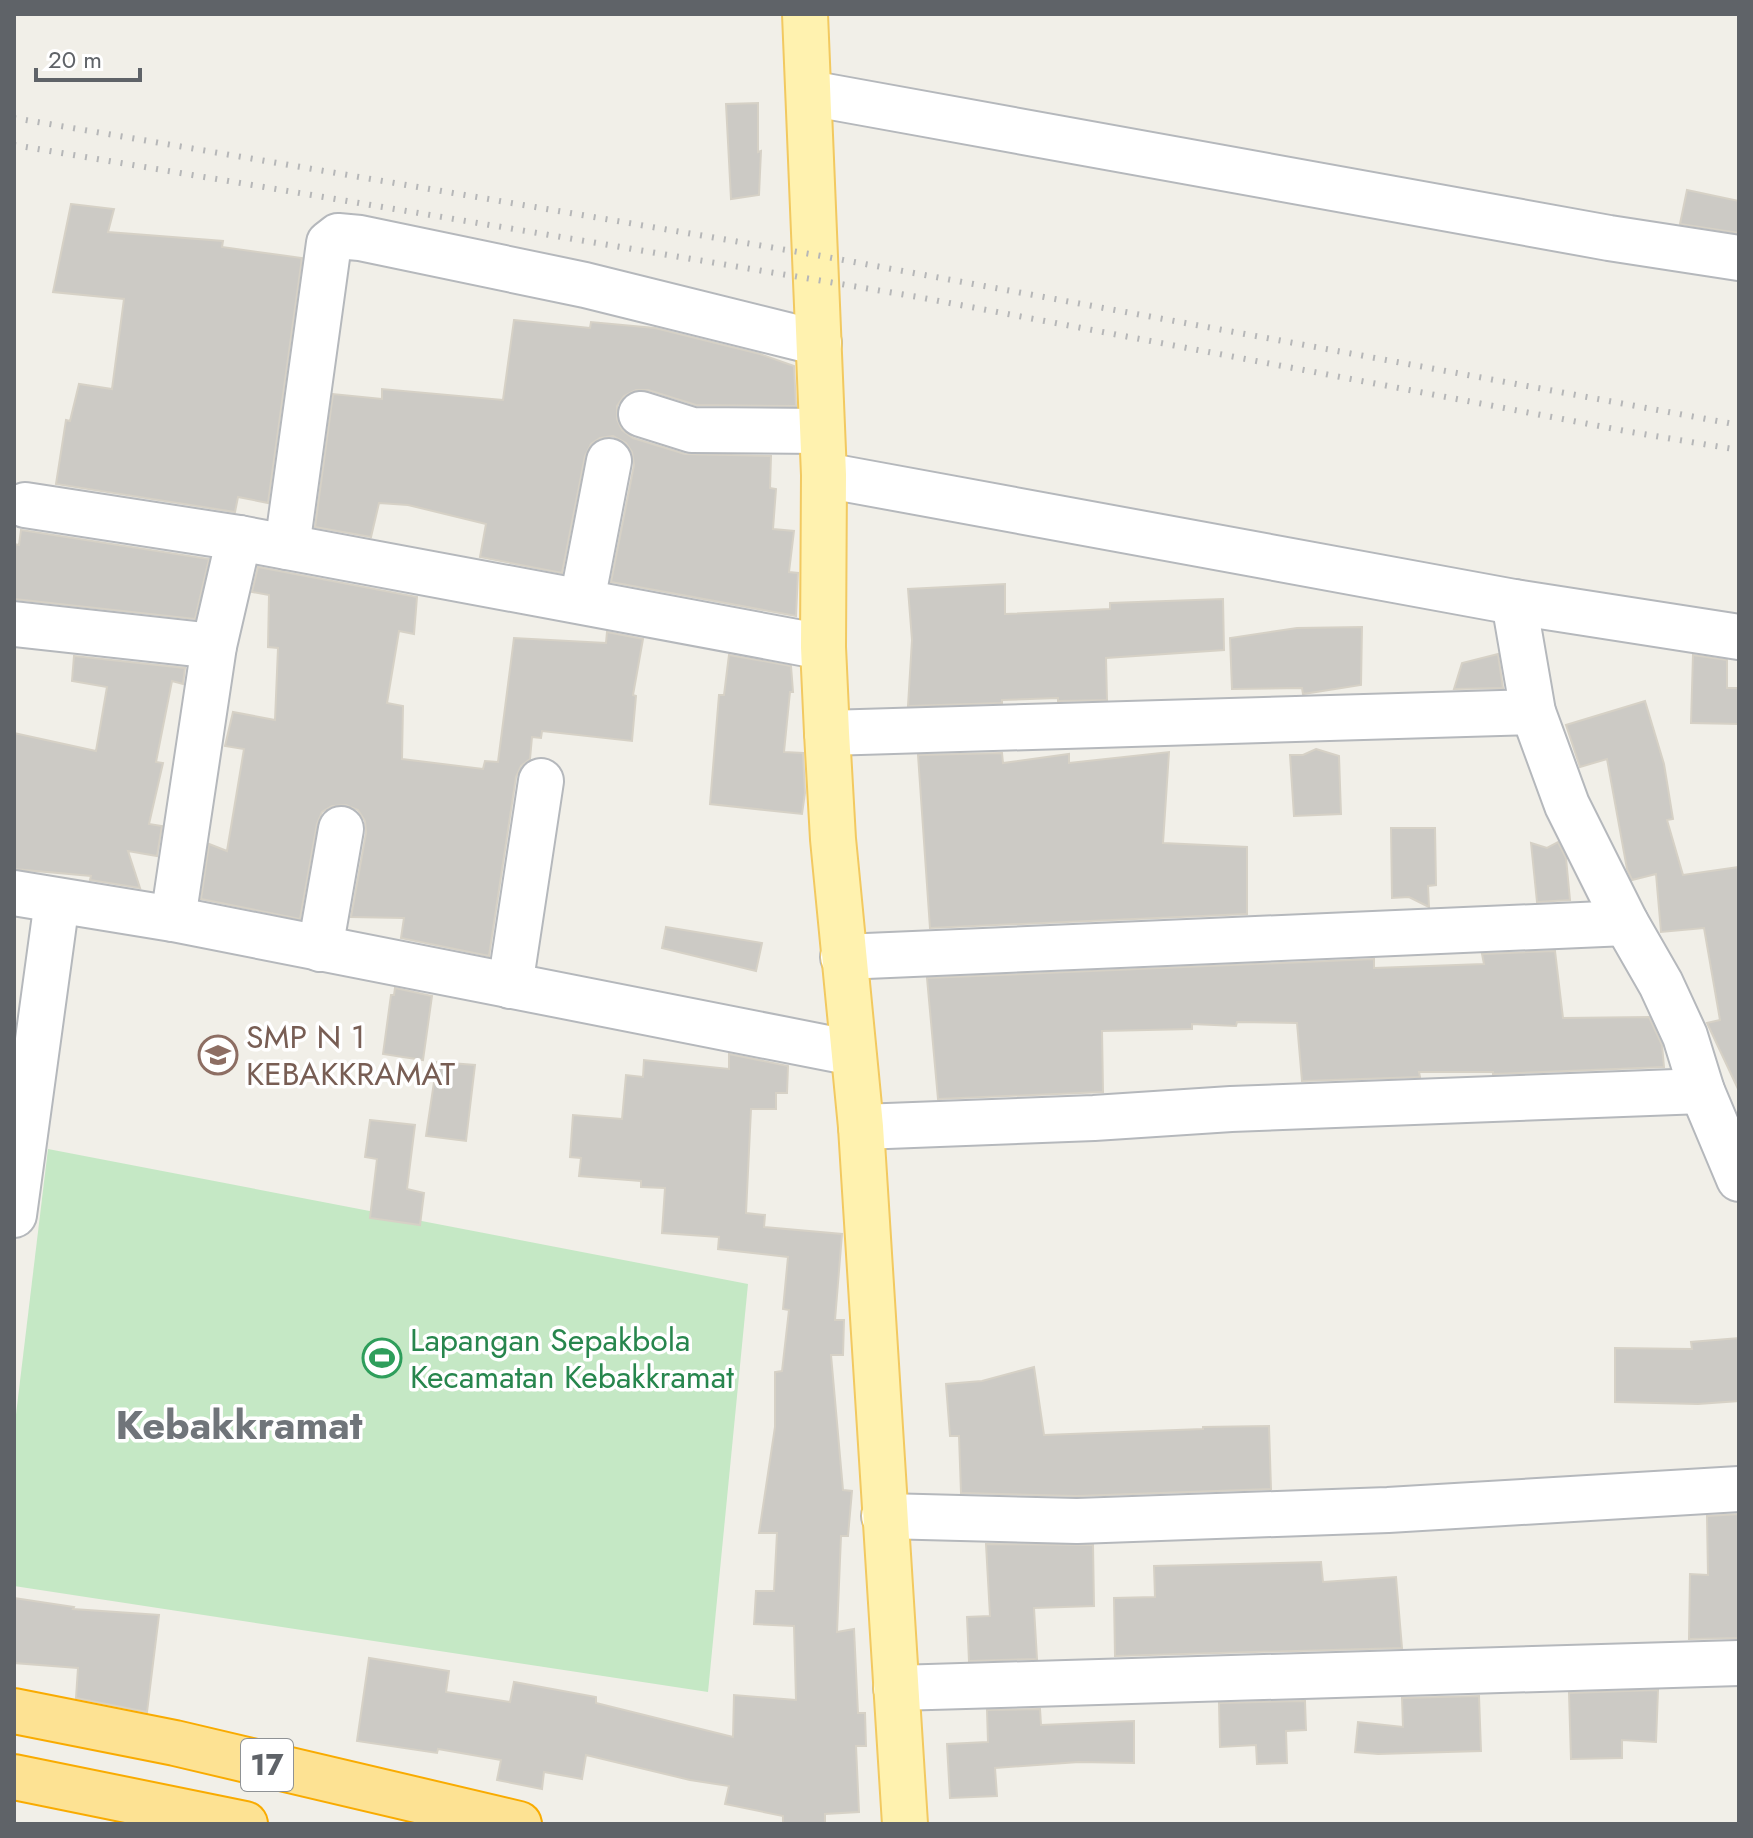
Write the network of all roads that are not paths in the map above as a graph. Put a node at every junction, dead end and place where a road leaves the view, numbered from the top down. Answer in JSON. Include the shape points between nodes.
{"nodes":[{"id":1,"x":805,"y":14,"type":"edge"},
{"id":2,"x":809,"y":93,"type":"junction"},
{"id":3,"x":1739,"y":258,"type":"edge"},
{"id":4,"x":819,"y":343,"type":"junction"},
{"id":5,"x":641,"y":414,"type":"dead end"},
{"id":6,"x":822,"y":431,"type":"junction"},
{"id":7,"x":609,"y":461,"type":"dead end"},
{"id":8,"x":824,"y":475,"type":"junction"},
{"id":9,"x":25,"y":505,"type":"dead end"},
{"id":10,"x":239,"y":538,"type":"junction"},
{"id":11,"x":287,"y":547,"type":"junction"},
{"id":12,"x":582,"y":601,"type":"junction"},
{"id":13,"x":1514,"y":602,"type":"junction"},
{"id":14,"x":14,"y":624,"type":"edge"},
{"id":15,"x":1739,"y":637,"type":"edge"},
{"id":16,"x":214,"y":646,"type":"junction"},
{"id":17,"x":823,"y":647,"type":"junction"},
{"id":18,"x":1533,"y":712,"type":"junction"},
{"id":19,"x":827,"y":733,"type":"junction"},
{"id":20,"x":541,"y":781,"type":"dead end"},
{"id":21,"x":341,"y":829,"type":"dead end"},
{"id":22,"x":14,"y":893,"type":"edge"},
{"id":23,"x":57,"y":901,"type":"junction"},
{"id":24,"x":173,"y":919,"type":"junction"},
{"id":25,"x":1626,"y":923,"type":"junction"},
{"id":26,"x":320,"y":949,"type":"junction"},
{"id":27,"x":843,"y":957,"type":"junction"},
{"id":28,"x":510,"y":986,"type":"junction"},
{"id":29,"x":853,"y":1053,"type":"junction"},
{"id":30,"x":1702,"y":1091,"type":"junction"},
{"id":31,"x":861,"y":1127,"type":"junction"},
{"id":32,"x":1739,"y":1179,"type":"edge"},
{"id":33,"x":14,"y":1215,"type":"edge"},
{"id":34,"x":1739,"y":1489,"type":"edge"},
{"id":35,"x":884,"y":1516,"type":"junction"},
{"id":36,"x":1739,"y":1663,"type":"edge"},
{"id":37,"x":896,"y":1688,"type":"junction"},
{"id":38,"x":14,"y":1711,"type":"edge"},
{"id":39,"x":14,"y":1777,"type":"edge"},
{"id":40,"x":245,"y":1824,"type":"edge"},
{"id":41,"x":519,"y":1824,"type":"edge"},
{"id":42,"x":905,"y":1824,"type":"edge"}],
"edges":[{"from":1,"to":2,"type":"main road"},
{"from":2,"to":3,"type":"street"},
{"from":2,"to":4,"type":"main road"},
{"from":4,"to":6,"type":"main road"},
{"from":4,"to":11,"type":"street","via":[[585,285],[338,236],[329,243]]},
{"from":5,"to":6,"type":"street","via":[[692,430]]},
{"from":6,"to":8,"type":"main road"},
{"from":7,"to":12,"type":"street"},
{"from":8,"to":13,"type":"street"},
{"from":8,"to":17,"type":"main road"},
{"from":9,"to":10,"type":"street"},
{"from":10,"to":11,"type":"street"},
{"from":10,"to":16,"type":"street"},
{"from":11,"to":12,"type":"street"},
{"from":12,"to":17,"type":"street"},
{"from":13,"to":15,"type":"street"},
{"from":13,"to":18,"type":"street"},
{"from":14,"to":16,"type":"street"},
{"from":16,"to":24,"type":"street"},
{"from":17,"to":19,"type":"main road"},
{"from":18,"to":19,"type":"street"},
{"from":18,"to":25,"type":"street","via":[[1567,805]]},
{"from":19,"to":27,"type":"main road"},
{"from":20,"to":28,"type":"street"},
{"from":21,"to":26,"type":"street"},
{"from":22,"to":23,"type":"street"},
{"from":23,"to":24,"type":"street"},
{"from":23,"to":33,"type":"street"},
{"from":24,"to":26,"type":"street"},
{"from":25,"to":27,"type":"street"},
{"from":25,"to":30,"type":"street","via":[[1685,1036]]},
{"from":26,"to":28,"type":"street"},
{"from":27,"to":29,"type":"main road"},
{"from":28,"to":29,"type":"street"},
{"from":29,"to":31,"type":"main road"},
{"from":30,"to":31,"type":"street"},
{"from":30,"to":32,"type":"street"},
{"from":31,"to":35,"type":"main road"},
{"from":34,"to":35,"type":"street","via":[[1093,1521]]},
{"from":35,"to":37,"type":"main road"},
{"from":36,"to":37,"type":"street"},
{"from":37,"to":42,"type":"main road"},
{"from":38,"to":41,"type":"highway","number":"17"},
{"from":39,"to":40,"type":"highway","number":"17"}]}
